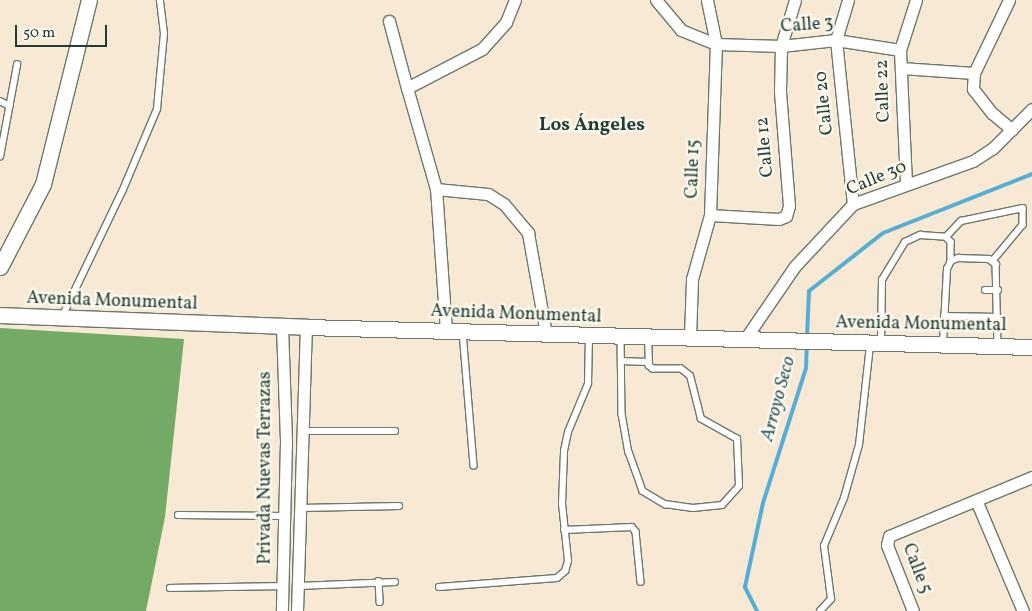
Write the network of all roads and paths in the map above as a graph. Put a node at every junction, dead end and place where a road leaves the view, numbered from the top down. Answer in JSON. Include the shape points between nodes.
{"nodes":[{"id":1,"x":90,"y":0,"type":"edge"},
{"id":2,"x":160,"y":0,"type":"edge"},
{"id":3,"x":515,"y":0,"type":"edge"},
{"id":4,"x":656,"y":0,"type":"edge"},
{"id":5,"x":707,"y":0,"type":"edge"},
{"id":6,"x":795,"y":0,"type":"edge"},
{"id":7,"x":848,"y":0,"type":"edge"},
{"id":8,"x":916,"y":0,"type":"edge"},
{"id":9,"x":1009,"y":0,"type":"edge"},
{"id":10,"x":389,"y":21,"type":"dead end"},
{"id":11,"x":836,"y":40,"type":"junction"},
{"id":12,"x":716,"y":44,"type":"junction"},
{"id":13,"x":780,"y":46,"type":"junction"},
{"id":14,"x":900,"y":50,"type":"junction"},
{"id":15,"x":17,"y":64,"type":"dead end"},
{"id":16,"x":900,"y":68,"type":"junction"},
{"id":17,"x":974,"y":73,"type":"junction"},
{"id":18,"x":407,"y":88,"type":"junction"},
{"id":19,"x":0,"y":101,"type":"edge"},
{"id":20,"x":10,"y":106,"type":"junction"},
{"id":21,"x":1032,"y":109,"type":"edge"},
{"id":22,"x":1012,"y":130,"type":"junction"},
{"id":23,"x":0,"y":157,"type":"edge"},
{"id":24,"x":906,"y":183,"type":"junction"},
{"id":25,"x":436,"y":188,"type":"junction"},
{"id":26,"x":853,"y":204,"type":"junction"},
{"id":27,"x":710,"y":215,"type":"junction"},
{"id":28,"x":946,"y":237,"type":"junction"},
{"id":29,"x":951,"y":261,"type":"junction"},
{"id":30,"x":993,"y":261,"type":"junction"},
{"id":31,"x":0,"y":267,"type":"edge"},
{"id":32,"x":985,"y":290,"type":"dead end"},
{"id":33,"x":998,"y":290,"type":"junction"},
{"id":34,"x":0,"y":315,"type":"edge"},
{"id":35,"x":944,"y":316,"type":"junction"},
{"id":36,"x":998,"y":317,"type":"junction"},
{"id":37,"x":61,"y":319,"type":"junction"},
{"id":38,"x":282,"y":326,"type":"junction"},
{"id":39,"x":306,"y":327,"type":"junction"},
{"id":40,"x":446,"y":331,"type":"junction"},
{"id":41,"x":464,"y":332,"type":"junction"},
{"id":42,"x":546,"y":334,"type":"junction"},
{"id":43,"x":589,"y":335,"type":"junction"},
{"id":44,"x":621,"y":336,"type":"junction"},
{"id":45,"x":648,"y":337,"type":"junction"},
{"id":46,"x":690,"y":337,"type":"junction"},
{"id":47,"x":746,"y":339,"type":"junction"},
{"id":48,"x":876,"y":343,"type":"junction"},
{"id":49,"x":943,"y":344,"type":"junction"},
{"id":50,"x":998,"y":346,"type":"junction"},
{"id":51,"x":1032,"y":347,"type":"edge"},
{"id":52,"x":621,"y":361,"type":"junction"},
{"id":53,"x":648,"y":362,"type":"junction"},
{"id":54,"x":302,"y":431,"type":"junction"},
{"id":55,"x":395,"y":432,"type":"dead end"},
{"id":56,"x":474,"y":466,"type":"dead end"},
{"id":57,"x":1032,"y":477,"type":"edge"},
{"id":58,"x":976,"y":500,"type":"junction"},
{"id":59,"x":399,"y":506,"type":"dead end"},
{"id":60,"x":300,"y":508,"type":"junction"},
{"id":61,"x":178,"y":515,"type":"dead end"},
{"id":62,"x":283,"y":516,"type":"junction"},
{"id":63,"x":564,"y":530,"type":"junction"},
{"id":64,"x":379,"y":582,"type":"junction"},
{"id":65,"x":395,"y":582,"type":"dead end"},
{"id":66,"x":641,"y":582,"type":"dead end"},
{"id":67,"x":283,"y":586,"type":"junction"},
{"id":68,"x":298,"y":586,"type":"junction"},
{"id":69,"x":440,"y":586,"type":"dead end"},
{"id":70,"x":170,"y":588,"type":"dead end"},
{"id":71,"x":380,"y":602,"type":"dead end"},
{"id":72,"x":282,"y":611,"type":"edge"},
{"id":73,"x":297,"y":611,"type":"edge"},
{"id":74,"x":820,"y":611,"type":"edge"},
{"id":75,"x":913,"y":611,"type":"edge"},
{"id":76,"x":1023,"y":611,"type":"edge"}],
"edges":[{"from":1,"to":31,"type":"main road","via":[[43,184]]},
{"from":2,"to":37,"type":"lane","via":[[164,34],[157,109],[122,192]]},
{"from":3,"to":18,"type":"street","via":[[506,22],[482,50]]},
{"from":4,"to":12,"type":"street","via":[[681,30]]},
{"from":5,"to":12,"type":"street","name":"Calle 15"},
{"from":6,"to":13,"type":"street","name":"Calle 12"},
{"from":7,"to":11,"type":"street","name":"Calle 20"},
{"from":8,"to":14,"type":"street","name":"Calle 22"},
{"from":9,"to":17,"type":"street"},
{"from":10,"to":18,"type":"street"},
{"from":11,"to":13,"type":"street","name":"Calle 3"},
{"from":11,"to":14,"type":"street","name":"Calle 3"},
{"from":11,"to":26,"type":"street","name":"Calle 20"},
{"from":12,"to":13,"type":"street","name":"Calle 3"},
{"from":12,"to":27,"type":"street","name":"Calle 15"},
{"from":13,"to":27,"type":"street","name":"Calle 12","via":[[780,91],[789,206],[786,216],[779,219]]},
{"from":14,"to":16,"type":"street","name":"Calle 22"},
{"from":15,"to":20,"type":"lane"},
{"from":16,"to":17,"type":"street"},
{"from":16,"to":24,"type":"street","name":"Calle 22"},
{"from":17,"to":22,"type":"street","via":[[973,89],[992,113]]},
{"from":18,"to":25,"type":"street"},
{"from":19,"to":20,"type":"lane"},
{"from":20,"to":23,"type":"lane"},
{"from":21,"to":22,"type":"street","name":"Calle 30"},
{"from":22,"to":24,"type":"street","name":"Calle 30","via":[[973,161],[944,174]]},
{"from":24,"to":26,"type":"street","name":"Calle 30"},
{"from":25,"to":40,"type":"street"},
{"from":25,"to":42,"type":"street","via":[[488,194],[504,204],[528,233]]},
{"from":26,"to":47,"type":"street","name":"Calle 30","via":[[795,266]]},
{"from":27,"to":46,"type":"street","name":"Calle 15","via":[[692,279]]},
{"from":28,"to":29,"type":"lane","via":[[951,242]]},
{"from":28,"to":30,"type":"lane","via":[[962,221],[1024,208],[1023,225]]},
{"from":28,"to":48,"type":"lane","via":[[911,238],[885,270]]},
{"from":29,"to":30,"type":"lane","via":[[958,258]]},
{"from":29,"to":35,"type":"lane"},
{"from":30,"to":33,"type":"lane","via":[[997,268]]},
{"from":32,"to":33,"type":"lane"},
{"from":33,"to":36,"type":"lane"},
{"from":34,"to":37,"type":"main road","name":"Avenida Monumental"},
{"from":35,"to":36,"type":"lane"},
{"from":35,"to":49,"type":"lane"},
{"from":36,"to":50,"type":"lane"},
{"from":37,"to":38,"type":"main road","name":"Avenida Monumental"},
{"from":38,"to":39,"type":"main road","name":"Avenida Monumental"},
{"from":38,"to":62,"type":"street","name":"Privada Nuevas Terrazas","via":[[286,442]]},
{"from":39,"to":40,"type":"main road","name":"Avenida Monumental"},
{"from":39,"to":54,"type":"street","name":"Privada Nuevas Terrazas"},
{"from":40,"to":41,"type":"main road","name":"Avenida Monumental"},
{"from":41,"to":42,"type":"main road","name":"Avenida Monumental"},
{"from":41,"to":56,"type":"lane"},
{"from":42,"to":43,"type":"main road","name":"Avenida Monumental"},
{"from":43,"to":44,"type":"main road","name":"Avenida Monumental"},
{"from":43,"to":63,"type":"lane","via":[[588,384],[568,432],[564,451]]},
{"from":44,"to":45,"type":"main road","name":"Avenida Monumental"},
{"from":44,"to":52,"type":"lane"},
{"from":45,"to":46,"type":"main road","name":"Avenida Monumental"},
{"from":45,"to":53,"type":"lane"},
{"from":46,"to":47,"type":"main road","name":"Avenida Monumental"},
{"from":47,"to":48,"type":"main road","name":"Avenida Monumental"},
{"from":48,"to":49,"type":"main road","name":"Avenida Monumental"},
{"from":48,"to":74,"type":"lane","via":[[859,445],[844,498],[824,546],[831,599]]},
{"from":49,"to":50,"type":"main road","name":"Avenida Monumental"},
{"from":50,"to":51,"type":"main road","name":"Avenida Monumental"},
{"from":52,"to":53,"type":"lane"},
{"from":52,"to":53,"type":"lane","via":[[622,414],[629,452],[643,490],[666,504],[693,508],[722,505],[739,486],[737,439],[701,419],[690,376],[681,369],[653,369]]},
{"from":54,"to":55,"type":"lane"},
{"from":54,"to":60,"type":"street","name":"Privada Nuevas Terrazas"},
{"from":57,"to":58,"type":"street"},
{"from":58,"to":75,"type":"street","name":"Calle 5","via":[[887,540]]},
{"from":58,"to":76,"type":"street"},
{"from":59,"to":60,"type":"lane"},
{"from":60,"to":68,"type":"street","name":"Privada Nuevas Terrazas"},
{"from":61,"to":62,"type":"lane"},
{"from":62,"to":67,"type":"street","name":"Privada Nuevas Terrazas"},
{"from":63,"to":66,"type":"lane","via":[[632,527],[636,532]]},
{"from":63,"to":69,"type":"lane","via":[[567,567],[557,578]]},
{"from":64,"to":65,"type":"lane"},
{"from":64,"to":68,"type":"lane"},
{"from":64,"to":71,"type":"lane"},
{"from":67,"to":70,"type":"lane"},
{"from":67,"to":72,"type":"street","name":"Privada Nuevas Terrazas"},
{"from":68,"to":73,"type":"street","name":"Privada Nuevas Terrazas"}]}
